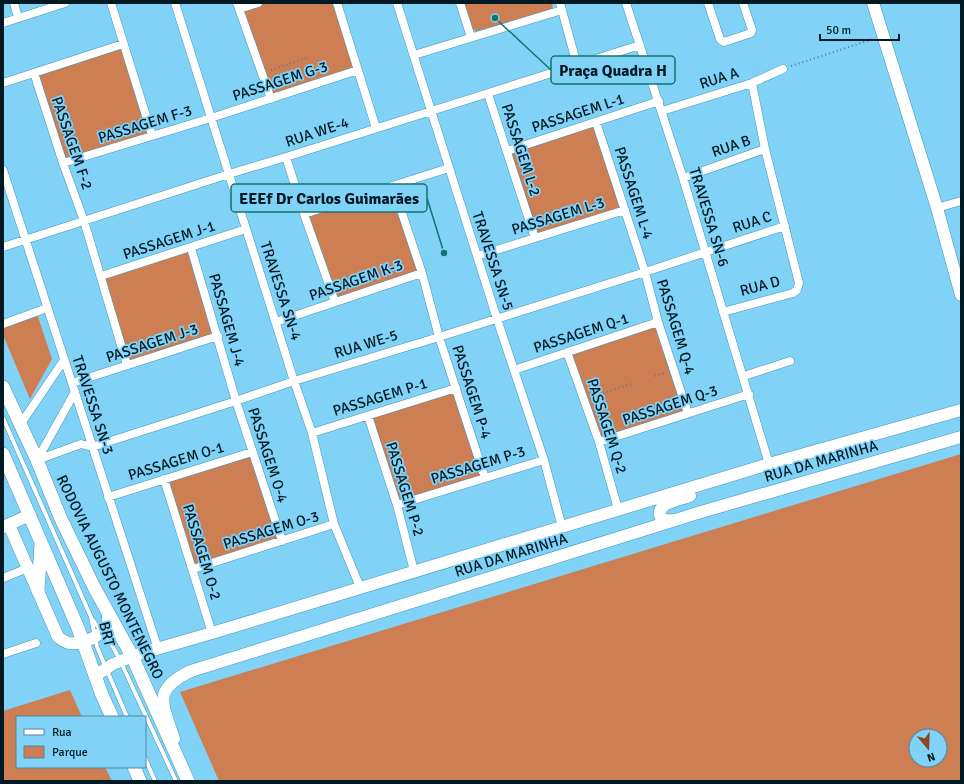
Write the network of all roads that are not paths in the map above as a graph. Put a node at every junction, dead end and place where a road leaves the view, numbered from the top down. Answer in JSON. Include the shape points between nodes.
{"nodes":[{"id":1,"x":14,"y":3,"type":"edge"},
{"id":2,"x":65,"y":3,"type":"edge"},
{"id":3,"x":111,"y":3,"type":"edge"},
{"id":4,"x":175,"y":3,"type":"edge"},
{"id":5,"x":258,"y":3,"type":"edge"},
{"id":6,"x":337,"y":3,"type":"edge"},
{"id":7,"x":397,"y":3,"type":"edge"},
{"id":8,"x":460,"y":3,"type":"edge"},
{"id":9,"x":626,"y":3,"type":"edge"},
{"id":10,"x":708,"y":3,"type":"edge"},
{"id":11,"x":743,"y":3,"type":"edge"},
{"id":12,"x":873,"y":3,"type":"edge"},
{"id":13,"x":238,"y":6,"type":"edge"},
{"id":14,"x":561,"y":6,"type":"edge"},
{"id":15,"x":18,"y":18,"type":"junction"},
{"id":16,"x":3,"y":22,"type":"edge"},
{"id":17,"x":471,"y":37,"type":"junction"},
{"id":18,"x":123,"y":44,"type":"junction"},
{"id":19,"x":640,"y":45,"type":"junction"},
{"id":20,"x":414,"y":55,"type":"junction"},
{"id":21,"x":577,"y":64,"type":"junction"},
{"id":22,"x":783,"y":69,"type":"road end"},
{"id":23,"x":358,"y":70,"type":"junction"},
{"id":24,"x":34,"y":73,"type":"junction"},
{"id":25,"x":3,"y":83,"type":"edge"},
{"id":26,"x":752,"y":83,"type":"junction"},
{"id":27,"x":488,"y":94,"type":"junction"},
{"id":28,"x":271,"y":99,"type":"junction"},
{"id":29,"x":659,"y":101,"type":"junction"},
{"id":30,"x":432,"y":110,"type":"junction"},
{"id":31,"x":662,"y":111,"type":"junction"},
{"id":32,"x":211,"y":118,"type":"junction"},
{"id":33,"x":596,"y":122,"type":"junction"},
{"id":34,"x":376,"y":128,"type":"junction"},
{"id":35,"x":152,"y":135,"type":"junction"},
{"id":36,"x":765,"y":149,"type":"junction"},
{"id":37,"x":507,"y":151,"type":"junction"},
{"id":38,"x":286,"y":157,"type":"junction"},
{"id":39,"x":63,"y":163,"type":"junction"},
{"id":40,"x":449,"y":168,"type":"junction"},
{"id":41,"x":3,"y":170,"type":"edge"},
{"id":42,"x":228,"y":174,"type":"junction"},
{"id":43,"x":683,"y":178,"type":"junction"},
{"id":44,"x":393,"y":186,"type":"junction"},
{"id":45,"x":961,"y":201,"type":"edge"},
{"id":46,"x":937,"y":208,"type":"junction"},
{"id":47,"x":625,"y":210,"type":"junction"},
{"id":48,"x":304,"y":214,"type":"junction"},
{"id":49,"x":84,"y":221,"type":"junction"},
{"id":50,"x":785,"y":226,"type":"junction"},
{"id":51,"x":246,"y":229,"type":"junction"},
{"id":52,"x":535,"y":238,"type":"junction"},
{"id":53,"x":25,"y":240,"type":"junction"},
{"id":54,"x":3,"y":247,"type":"edge"},
{"id":55,"x":191,"y":248,"type":"junction"},
{"id":56,"x":705,"y":252,"type":"junction"},
{"id":57,"x":477,"y":256,"type":"junction"},
{"id":58,"x":645,"y":272,"type":"junction"},
{"id":59,"x":422,"y":273,"type":"junction"},
{"id":60,"x":101,"y":276,"type":"junction"},
{"id":61,"x":961,"y":295,"type":"edge"},
{"id":62,"x":335,"y":302,"type":"junction"},
{"id":63,"x":47,"y":308,"type":"junction"},
{"id":64,"x":723,"y":312,"type":"junction"},
{"id":65,"x":497,"y":319,"type":"junction"},
{"id":66,"x":276,"y":322,"type":"junction"},
{"id":67,"x":658,"y":322,"type":"junction"},
{"id":68,"x":3,"y":324,"type":"edge"},
{"id":69,"x":218,"y":336,"type":"junction"},
{"id":70,"x":439,"y":337,"type":"junction"},
{"id":71,"x":567,"y":352,"type":"junction"},
{"id":72,"x":64,"y":360,"type":"junction"},
{"id":73,"x":790,"y":361,"type":"dead end"},
{"id":74,"x":127,"y":365,"type":"junction"},
{"id":75,"x":514,"y":370,"type":"junction"},
{"id":76,"x":744,"y":376,"type":"junction"},
{"id":77,"x":294,"y":381,"type":"junction"},
{"id":78,"x":72,"y":383,"type":"junction"},
{"id":79,"x":3,"y":387,"type":"edge"},
{"id":80,"x":456,"y":388,"type":"junction"},
{"id":81,"x":75,"y":392,"type":"junction"},
{"id":82,"x":749,"y":394,"type":"junction"},
{"id":83,"x":236,"y":401,"type":"junction"},
{"id":84,"x":961,"y":410,"type":"edge"},
{"id":85,"x":688,"y":413,"type":"junction"},
{"id":86,"x":368,"y":416,"type":"junction"},
{"id":87,"x":3,"y":418,"type":"edge"},
{"id":88,"x":20,"y":425,"type":"junction"},
{"id":89,"x":312,"y":433,"type":"junction"},
{"id":90,"x":961,"y":437,"type":"edge"},
{"id":91,"x":599,"y":442,"type":"junction"},
{"id":92,"x":92,"y":447,"type":"junction"},
{"id":93,"x":252,"y":452,"type":"junction"},
{"id":94,"x":3,"y":454,"type":"edge"},
{"id":95,"x":37,"y":460,"type":"junction"},
{"id":96,"x":544,"y":460,"type":"junction"},
{"id":97,"x":770,"y":464,"type":"junction"},
{"id":98,"x":745,"y":471,"type":"junction"},
{"id":99,"x":485,"y":478,"type":"junction"},
{"id":100,"x":164,"y":479,"type":"junction"},
{"id":101,"x":108,"y":496,"type":"junction"},
{"id":102,"x":397,"y":505,"type":"junction"},
{"id":103,"x":618,"y":509,"type":"junction"},
{"id":104,"x":30,"y":515,"type":"junction"},
{"id":105,"x":674,"y":520,"type":"junction"},
{"id":106,"x":334,"y":524,"type":"junction"},
{"id":107,"x":6,"y":526,"type":"edge"},
{"id":108,"x":562,"y":527,"type":"junction"},
{"id":109,"x":282,"y":541,"type":"junction"},
{"id":110,"x":42,"y":543,"type":"junction"},
{"id":111,"x":28,"y":568,"type":"junction"},
{"id":112,"x":193,"y":569,"type":"junction"},
{"id":113,"x":414,"y":571,"type":"junction"},
{"id":114,"x":3,"y":578,"type":"edge"},
{"id":115,"x":360,"y":587,"type":"junction"},
{"id":116,"x":38,"y":591,"type":"junction"},
{"id":117,"x":108,"y":615,"type":"junction"},
{"id":118,"x":91,"y":617,"type":"junction"},
{"id":119,"x":212,"y":633,"type":"junction"},
{"id":120,"x":93,"y":636,"type":"junction"},
{"id":121,"x":36,"y":643,"type":"dead end"},
{"id":122,"x":158,"y":649,"type":"junction"},
{"id":123,"x":3,"y":654,"type":"edge"},
{"id":124,"x":126,"y":659,"type":"junction"},
{"id":125,"x":100,"y":672,"type":"junction"},
{"id":126,"x":112,"y":716,"type":"edge"},
{"id":127,"x":126,"y":716,"type":"edge"},
{"id":128,"x":146,"y":760,"type":"edge"},
{"id":129,"x":134,"y":768,"type":"edge"},
{"id":130,"x":184,"y":780,"type":"edge"},
{"id":131,"x":140,"y":781,"type":"edge"},
{"id":132,"x":155,"y":781,"type":"edge"}],
"edges":[{"from":1,"to":15,"type":"street"},
{"from":2,"to":15,"type":"street"},
{"from":3,"to":18,"type":"street"},
{"from":4,"to":32,"type":"street","name":"TRAVESSA SN-4"},
{"from":5,"to":13,"type":"street"},
{"from":6,"to":23,"type":"street"},
{"from":7,"to":20,"type":"street","name":"TRAVESSA SN-5"},
{"from":8,"to":17,"type":"street"},
{"from":9,"to":19,"type":"street","name":"TRAVESSA SN-6"},
{"from":10,"to":11,"type":"street","via":[[720,39],[724,42],[751,33]]},
{"from":12,"to":46,"type":"main road"},
{"from":13,"to":28,"type":"street"},
{"from":14,"to":17,"type":"street"},
{"from":14,"to":21,"type":"street"},
{"from":15,"to":16,"type":"street"},
{"from":17,"to":20,"type":"street"},
{"from":18,"to":24,"type":"street"},
{"from":18,"to":35,"type":"street"},
{"from":19,"to":21,"type":"street","name":"RUA WE-4"},
{"from":19,"to":29,"type":"street","name":"TRAVESSA SN-6"},
{"from":20,"to":30,"type":"street","name":"TRAVESSA SN-5"},
{"from":21,"to":27,"type":"street","name":"RUA WE-4"},
{"from":22,"to":26,"type":"street","name":"RUA A"},
{"from":23,"to":28,"type":"street","name":"PASSAGEM G-3"},
{"from":23,"to":34,"type":"street"},
{"from":24,"to":25,"type":"street"},
{"from":24,"to":39,"type":"street","name":"PASSAGEM F-2"},
{"from":26,"to":31,"type":"street","name":"RUA A"},
{"from":26,"to":36,"type":"street"},
{"from":27,"to":30,"type":"street","name":"RUA WE-4"},
{"from":27,"to":37,"type":"street","name":"PASSAGEM L-2"},
{"from":28,"to":32,"type":"street","name":"PASSAGEM G-3"},
{"from":29,"to":31,"type":"street","name":"TRAVESSA SN-6"},
{"from":29,"to":33,"type":"street","name":"PASSAGEM L-1"},
{"from":30,"to":34,"type":"street","name":"RUA WE-4"},
{"from":30,"to":40,"type":"street","name":"TRAVESSA SN-5"},
{"from":31,"to":43,"type":"street","name":"TRAVESSA SN-6"},
{"from":32,"to":35,"type":"street","name":"PASSAGEM F-3"},
{"from":32,"to":42,"type":"street","name":"TRAVESSA SN-4"},
{"from":33,"to":37,"type":"street","name":"PASSAGEM L-1"},
{"from":33,"to":47,"type":"street","name":"PASSAGEM L-4"},
{"from":34,"to":38,"type":"street","name":"RUA WE-4"},
{"from":35,"to":39,"type":"street","name":"PASSAGEM F-3"},
{"from":36,"to":43,"type":"street","name":"RUA B"},
{"from":36,"to":50,"type":"street"},
{"from":37,"to":52,"type":"street","name":"PASSAGEM L-2"},
{"from":38,"to":42,"type":"street","name":"RUA WE-4"},
{"from":38,"to":48,"type":"street"},
{"from":39,"to":49,"type":"street","name":"PASSAGEM F-2"},
{"from":40,"to":44,"type":"street"},
{"from":40,"to":57,"type":"street","name":"TRAVESSA SN-5"},
{"from":41,"to":53,"type":"street","name":"TRAVESSA SN-3"},
{"from":42,"to":49,"type":"street","name":"RUA WE-4"},
{"from":42,"to":51,"type":"street","name":"TRAVESSA SN-4"},
{"from":43,"to":56,"type":"street","name":"TRAVESSA SN-6"},
{"from":44,"to":48,"type":"street"},
{"from":44,"to":59,"type":"street","name":"PASSAGEM P-4"},
{"from":45,"to":46,"type":"street"},
{"from":46,"to":61,"type":"main road"},
{"from":47,"to":52,"type":"street","name":"PASSAGEM L-3"},
{"from":47,"to":58,"type":"street","name":"PASSAGEM L-4"},
{"from":48,"to":62,"type":"street"},
{"from":49,"to":53,"type":"street","name":"RUA WE-4"},
{"from":49,"to":60,"type":"street","name":"PASSAGEM F-2"},
{"from":50,"to":56,"type":"street","name":"RUA C"},
{"from":50,"to":64,"type":"street","name":"RUA D","via":[[799,283],[797,290],[793,294]]},
{"from":51,"to":55,"type":"street","name":"PASSAGEM J-1"},
{"from":51,"to":66,"type":"street","name":"TRAVESSA SN-4"},
{"from":52,"to":57,"type":"street","name":"PASSAGEM L-3"},
{"from":53,"to":54,"type":"street","name":"RUA WE-4"},
{"from":53,"to":63,"type":"street","name":"TRAVESSA SN-3"},
{"from":55,"to":60,"type":"street","name":"PASSAGEM J-1"},
{"from":55,"to":69,"type":"street","name":"PASSAGEM J-4"},
{"from":56,"to":58,"type":"street","name":"RUA WE-5"},
{"from":56,"to":64,"type":"street","name":"TRAVESSA SN-6"},
{"from":57,"to":65,"type":"street","name":"TRAVESSA SN-5"},
{"from":58,"to":65,"type":"street","name":"RUA WE-5"},
{"from":58,"to":67,"type":"street","name":"PASSAGEM Q-4"},
{"from":59,"to":62,"type":"street","name":"PASSAGEM K-3"},
{"from":59,"to":70,"type":"street","name":"PASSAGEM P-4"},
{"from":60,"to":74,"type":"street","name":"PASSAGEM F-2"},
{"from":62,"to":66,"type":"street","name":"PASSAGEM K-3"},
{"from":63,"to":68,"type":"street"},
{"from":63,"to":72,"type":"street","name":"TRAVESSA SN-3"},
{"from":64,"to":76,"type":"street","name":"TRAVESSA SN-6"},
{"from":65,"to":70,"type":"street","name":"RUA WE-5"},
{"from":65,"to":75,"type":"street","name":"TRAVESSA SN-5"},
{"from":66,"to":77,"type":"street","name":"TRAVESSA SN-4"},
{"from":67,"to":71,"type":"street","name":"PASSAGEM Q-1"},
{"from":67,"to":85,"type":"street","name":"PASSAGEM Q-4"},
{"from":69,"to":74,"type":"street","name":"PASSAGEM J-3"},
{"from":69,"to":83,"type":"street","name":"PASSAGEM J-4"},
{"from":70,"to":77,"type":"street","name":"RUA WE-5"},
{"from":70,"to":80,"type":"street","name":"PASSAGEM P-4"},
{"from":71,"to":75,"type":"street","name":"PASSAGEM Q-1"},
{"from":71,"to":91,"type":"street","name":"PASSAGEM Q-2"},
{"from":72,"to":78,"type":"street","name":"TRAVESSA SN-3"},
{"from":72,"to":88,"type":"street"},
{"from":73,"to":76,"type":"street"},
{"from":74,"to":78,"type":"street","name":"PASSAGEM J-3"},
{"from":75,"to":96,"type":"street","name":"TRAVESSA SN-5"},
{"from":76,"to":82,"type":"street","name":"TRAVESSA SN-6"},
{"from":77,"to":83,"type":"street","name":"RUA WE-5"},
{"from":77,"to":89,"type":"street","name":"TRAVESSA SN-4"},
{"from":78,"to":81,"type":"street","name":"TRAVESSA SN-3"},
{"from":79,"to":88,"type":"main road","name":"RODOVIA AUGUSTO MONTENEGRO"},
{"from":80,"to":86,"type":"street","name":"PASSAGEM P-1"},
{"from":80,"to":99,"type":"street","name":"PASSAGEM P-4"},
{"from":81,"to":92,"type":"street","name":"TRAVESSA SN-3"},
{"from":81,"to":95,"type":"street"},
{"from":82,"to":85,"type":"street","name":"PASSAGEM Q-3"},
{"from":82,"to":97,"type":"street","name":"TRAVESSA SN-6"},
{"from":83,"to":92,"type":"street","name":"RUA WE-5"},
{"from":83,"to":93,"type":"street","name":"PASSAGEM O-4"},
{"from":84,"to":97,"type":"main road","name":"RUA DA MARINHA"},
{"from":85,"to":91,"type":"street","name":"PASSAGEM Q-3"},
{"from":86,"to":89,"type":"street","name":"PASSAGEM P-1"},
{"from":86,"to":102,"type":"street","name":"PASSAGEM P-2"},
{"from":87,"to":118,"type":"lane"},
{"from":88,"to":95,"type":"main road","name":"RODOVIA AUGUSTO MONTENEGRO"},
{"from":89,"to":106,"type":"street","name":"TRAVESSA SN-4"},
{"from":90,"to":105,"type":"main road","name":"RUA DA MARINHA"},
{"from":91,"to":103,"type":"street","name":"PASSAGEM Q-2"},
{"from":92,"to":95,"type":"street","name":"RUA WE-5","via":[[81,444]]},
{"from":92,"to":101,"type":"street","name":"TRAVESSA SN-3"},
{"from":93,"to":100,"type":"street","name":"PASSAGEM O-1"},
{"from":93,"to":109,"type":"street","name":"PASSAGEM O-4"},
{"from":94,"to":104,"type":"main road"},
{"from":95,"to":117,"type":"main road","name":"RODOVIA AUGUSTO MONTENEGRO","via":[[61,519]]},
{"from":96,"to":99,"type":"street","name":"PASSAGEM P-3"},
{"from":96,"to":108,"type":"street","name":"TRAVESSA SN-5"},
{"from":97,"to":98,"type":"main road","name":"RUA DA MARINHA"},
{"from":98,"to":103,"type":"main road","name":"RUA DA MARINHA"},
{"from":98,"to":105,"type":"main road","via":[[660,509],[661,518]]},
{"from":99,"to":102,"type":"street","name":"PASSAGEM P-3"},
{"from":100,"to":101,"type":"street","name":"PASSAGEM O-1"},
{"from":100,"to":112,"type":"street","name":"PASSAGEM O-2"},
{"from":101,"to":122,"type":"street","name":"TRAVESSA SN-3"},
{"from":102,"to":113,"type":"street","name":"PASSAGEM P-2"},
{"from":103,"to":108,"type":"main road","name":"RUA DA MARINHA"},
{"from":104,"to":107,"type":"main road"},
{"from":104,"to":110,"type":"main road"},
{"from":105,"to":130,"type":"main road","name":"RUA DA MARINHA","via":[[191,671],[177,678],[169,684],[164,693],[163,703]]},
{"from":106,"to":109,"type":"street","name":"PASSAGEM O-3"},
{"from":106,"to":115,"type":"street","name":"TRAVESSA SN-4"},
{"from":107,"to":111,"type":"main road"},
{"from":108,"to":113,"type":"main road","name":"RUA DA MARINHA"},
{"from":109,"to":112,"type":"street","name":"PASSAGEM O-3"},
{"from":110,"to":116,"type":"main road"},
{"from":110,"to":120,"type":"main road"},
{"from":111,"to":114,"type":"street"},
{"from":111,"to":116,"type":"main road"},
{"from":112,"to":119,"type":"street","name":"PASSAGEM O-2"},
{"from":113,"to":115,"type":"main road","name":"RUA DA MARINHA"},
{"from":115,"to":119,"type":"main road","name":"RUA DA MARINHA"},
{"from":116,"to":120,"type":"main road","via":[[58,637],[68,643],[78,643]]},
{"from":117,"to":120,"type":"main road","via":[[107,626]]},
{"from":117,"to":124,"type":"main road","name":"RODOVIA AUGUSTO MONTENEGRO"},
{"from":118,"to":120,"type":"lane","name":"BRT"},
{"from":118,"to":120,"type":"lane","name":"BRT"},
{"from":119,"to":122,"type":"main road","name":"RUA DA MARINHA"},
{"from":120,"to":124,"type":"lane","name":"BRT","via":[[110,642]]},
{"from":120,"to":125,"type":"main road"},
{"from":121,"to":123,"type":"street"},
{"from":122,"to":124,"type":"main road","name":"RUA DA MARINHA"},
{"from":124,"to":125,"type":"main road","name":"RUA DA MARINHA"},
{"from":124,"to":130,"type":"main road","name":"RODOVIA AUGUSTO MONTENEGRO"},
{"from":125,"to":126,"type":"main road"},
{"from":125,"to":127,"type":"lane","name":"BRT"},
{"from":128,"to":132,"type":"lane"},
{"from":129,"to":131,"type":"main road"}]}
